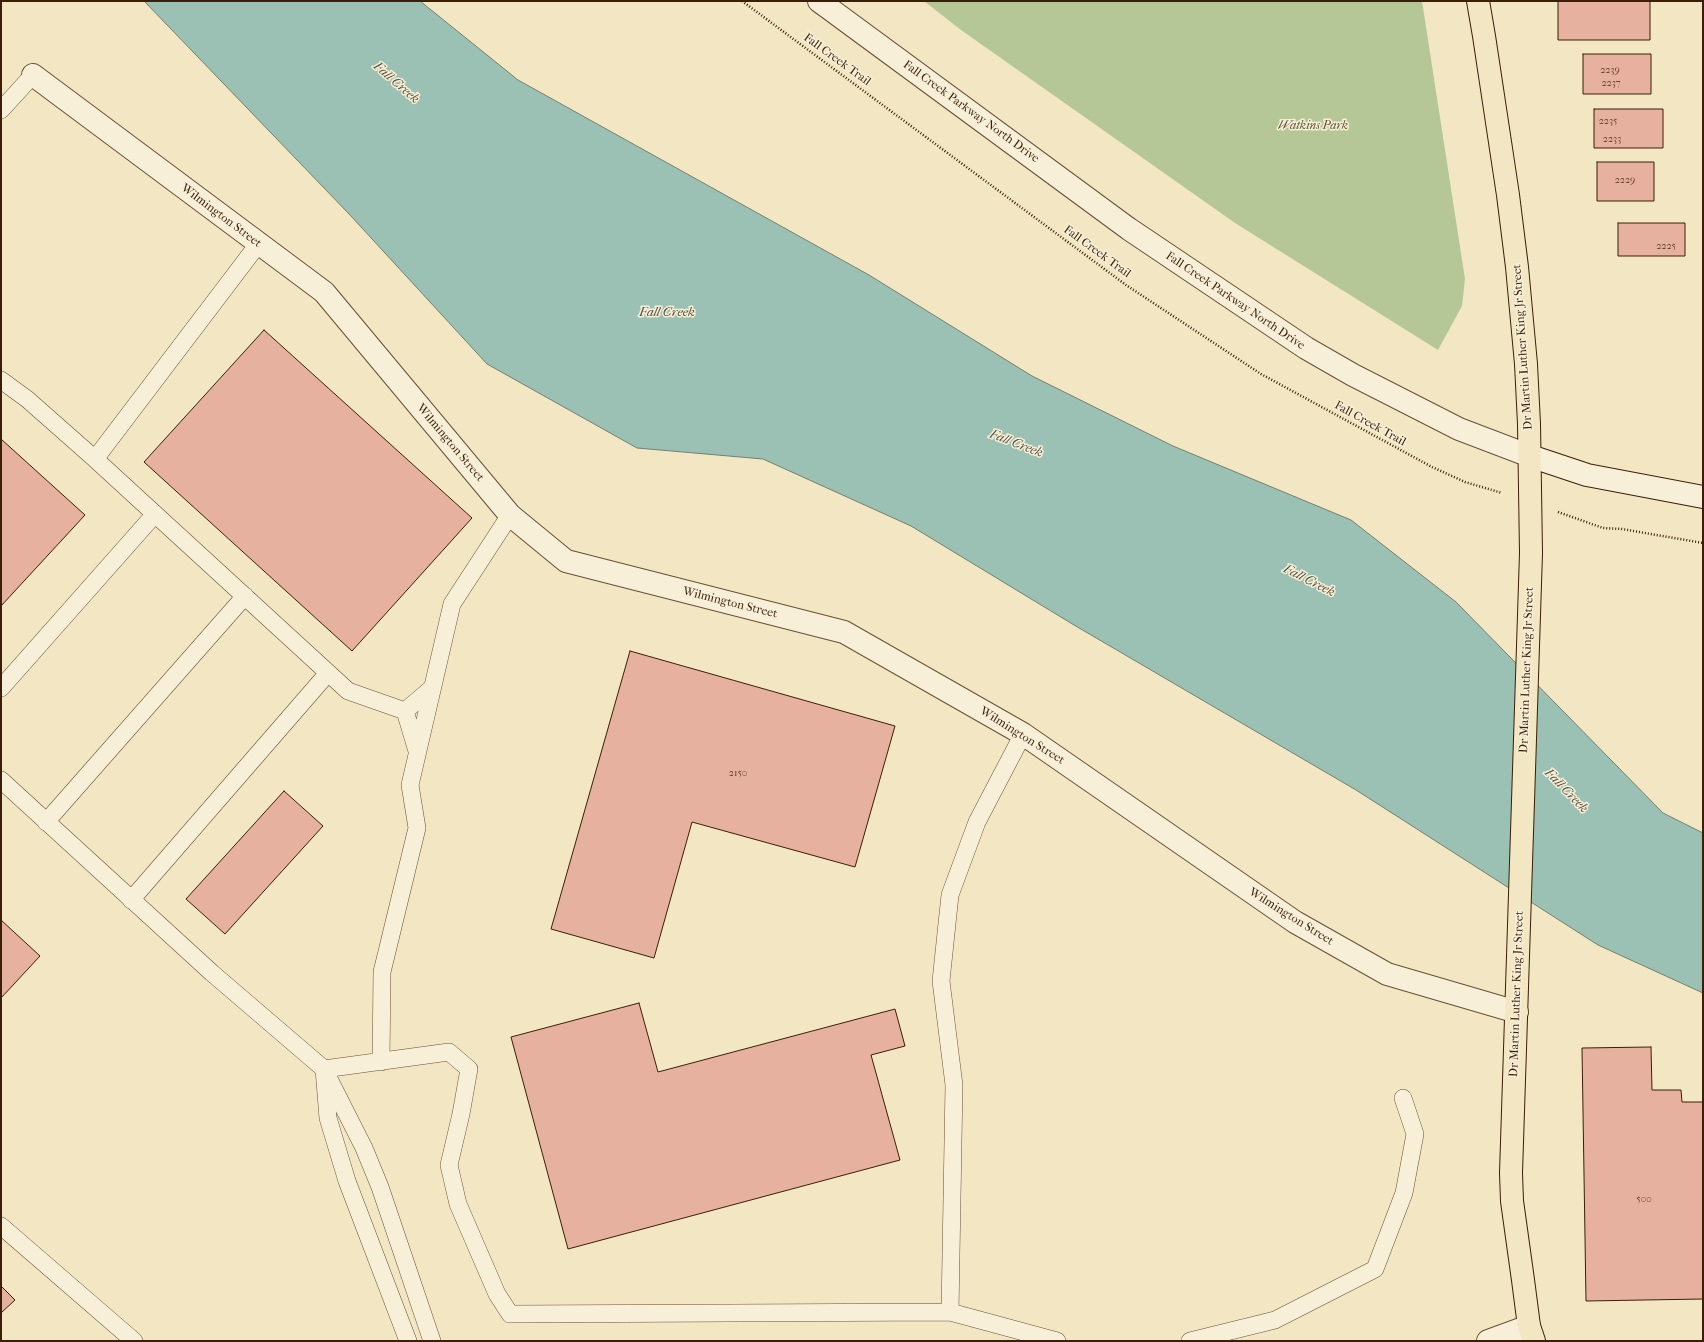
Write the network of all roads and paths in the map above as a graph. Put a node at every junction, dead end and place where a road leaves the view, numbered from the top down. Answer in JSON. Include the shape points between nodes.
{"nodes":[{"id":1,"x":742,"y":1,"type":"edge"},
{"id":2,"x":819,"y":1,"type":"edge"},
{"id":3,"x":1478,"y":1,"type":"edge"},
{"id":4,"x":33,"y":75,"type":"joint"},
{"id":5,"x":1,"y":110,"type":"edge"},
{"id":6,"x":259,"y":244,"type":"junction"},
{"id":7,"x":1,"y":380,"type":"edge"},
{"id":8,"x":1530,"y":456,"type":"junction"},
{"id":9,"x":95,"y":459,"type":"junction"},
{"id":10,"x":1466,"y":482,"type":"dead end"},
{"id":11,"x":1703,"y":497,"type":"edge"},
{"id":12,"x":155,"y":514,"type":"junction"},
{"id":13,"x":510,"y":515,"type":"junction"},
{"id":14,"x":1603,"y":528,"type":"dead end"},
{"id":15,"x":1703,"y":544,"type":"edge"},
{"id":16,"x":245,"y":596,"type":"junction"},
{"id":17,"x":328,"y":673,"type":"junction"},
{"id":18,"x":1,"y":688,"type":"edge"},
{"id":19,"x":432,"y":688,"type":"junction"},
{"id":20,"x":405,"y":711,"type":"junction"},
{"id":21,"x":1023,"y":734,"type":"junction"},
{"id":22,"x":418,"y":752,"type":"junction"},
{"id":23,"x":1,"y":780,"type":"edge"},
{"id":24,"x":46,"y":822,"type":"junction"},
{"id":25,"x":131,"y":900,"type":"junction"},
{"id":26,"x":1516,"y":1012,"type":"junction"},
{"id":27,"x":381,"y":1062,"type":"junction"},
{"id":28,"x":324,"y":1069,"type":"junction"},
{"id":29,"x":1403,"y":1098,"type":"dead end"},
{"id":30,"x":1,"y":1226,"type":"edge"},
{"id":31,"x":950,"y":1312,"type":"junction"},
{"id":32,"x":1532,"y":1334,"type":"edge"},
{"id":33,"x":134,"y":1341,"type":"edge"},
{"id":34,"x":408,"y":1341,"type":"edge"},
{"id":35,"x":432,"y":1341,"type":"edge"},
{"id":36,"x":1057,"y":1341,"type":"edge"},
{"id":37,"x":1190,"y":1341,"type":"edge"},
{"id":38,"x":1488,"y":1341,"type":"edge"}],
"edges":[{"from":1,"to":10,"type":"path","name":"Fall Creek Trail","via":[[1126,285],[1261,374],[1390,446]]},
{"from":2,"to":8,"type":"street","name":"Fall Creek Parkway North Drive","via":[[1129,229],[1306,348],[1459,429]]},
{"from":3,"to":8,"type":"main road","name":"Dr Martin Luther King Jr Street","via":[[1507,187],[1518,277],[1526,364]]},
{"from":4,"to":5,"type":"lane"},
{"from":4,"to":6,"type":"street","name":"Wilmington Street"},
{"from":6,"to":9,"type":"lane"},
{"from":6,"to":13,"type":"street","name":"Wilmington Street","via":[[324,292]]},
{"from":7,"to":9,"type":"lane","via":[[27,399]]},
{"from":8,"to":11,"type":"street","name":"Fall Creek Parkway North Drive","via":[[1587,475]]},
{"from":8,"to":26,"type":"main road","name":"Dr Martin Luther King Jr Street","via":[[1531,554]]},
{"from":9,"to":12,"type":"lane"},
{"from":12,"to":16,"type":"lane"},
{"from":12,"to":18,"type":"lane"},
{"from":13,"to":19,"type":"lane","via":[[452,604]]},
{"from":13,"to":21,"type":"street","name":"Wilmington Street","via":[[566,561],[844,632]]},
{"from":14,"to":15,"type":"path","via":[[1622,529]]},
{"from":16,"to":17,"type":"lane"},
{"from":16,"to":24,"type":"lane"},
{"from":17,"to":20,"type":"lane","via":[[348,691]]},
{"from":17,"to":25,"type":"lane"},
{"from":19,"to":20,"type":"lane"},
{"from":19,"to":22,"type":"lane"},
{"from":20,"to":22,"type":"lane"},
{"from":21,"to":26,"type":"street","name":"Wilmington Street","via":[[1295,922],[1387,974]]},
{"from":21,"to":31,"type":"lane","via":[[977,822],[950,895],[941,981],[954,1085]]},
{"from":22,"to":27,"type":"lane","via":[[410,785],[418,828],[382,972]]},
{"from":23,"to":24,"type":"lane"},
{"from":24,"to":25,"type":"lane"},
{"from":25,"to":28,"type":"lane"},
{"from":26,"to":32,"type":"main road","name":"Dr Martin Luther King Jr Street","via":[[1511,1148],[1512,1201]]},
{"from":27,"to":28,"type":"lane"},
{"from":27,"to":31,"type":"lane","via":[[449,1052],[469,1069],[449,1165],[458,1204],[497,1294],[510,1314]]},
{"from":28,"to":34,"type":"lane","via":[[328,1118],[345,1174]]},
{"from":28,"to":35,"type":"lane","via":[[364,1148],[380,1187]]},
{"from":29,"to":37,"type":"lane","via":[[1415,1134],[1404,1193],[1375,1269],[1275,1320]]},
{"from":30,"to":33,"type":"lane"},
{"from":31,"to":36,"type":"lane"},
{"from":32,"to":38,"type":"street"}]}
